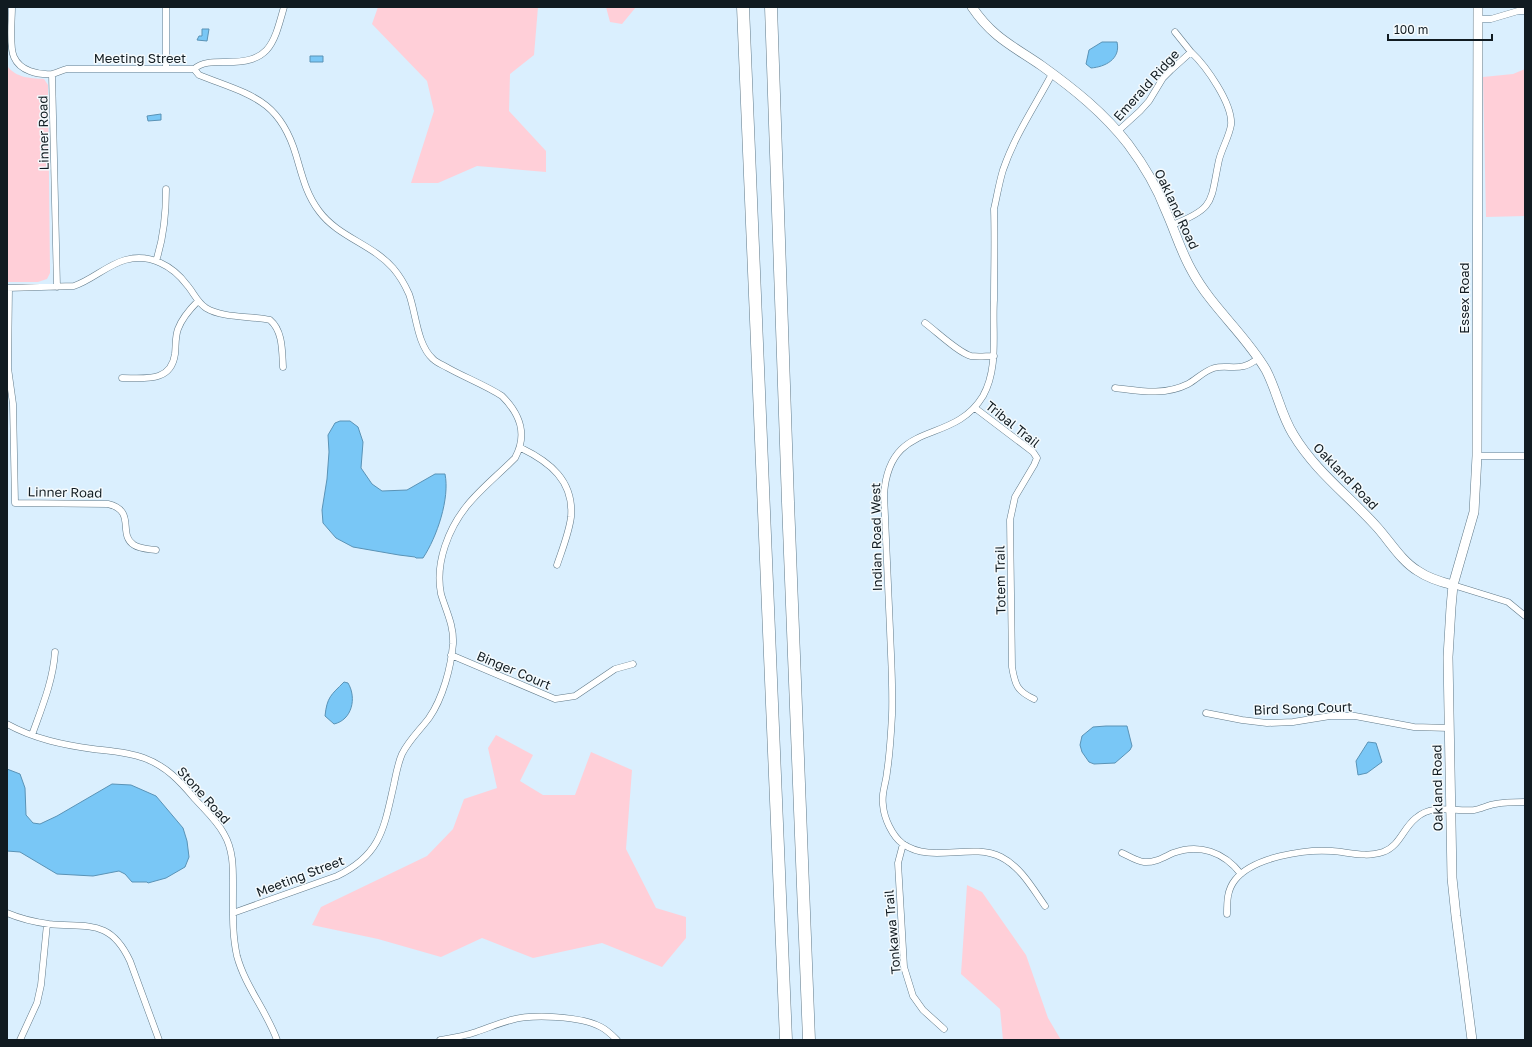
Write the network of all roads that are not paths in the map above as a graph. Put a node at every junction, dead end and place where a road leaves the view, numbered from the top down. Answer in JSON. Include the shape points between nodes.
{"nodes":[{"id":1,"x":12,"y":7,"type":"edge"},
{"id":2,"x":166,"y":7,"type":"edge"},
{"id":3,"x":284,"y":7,"type":"edge"},
{"id":4,"x":743,"y":7,"type":"edge"},
{"id":5,"x":771,"y":7,"type":"edge"},
{"id":6,"x":972,"y":7,"type":"edge"},
{"id":7,"x":1478,"y":7,"type":"edge"},
{"id":8,"x":1525,"y":11,"type":"edge"},
{"id":9,"x":1478,"y":18,"type":"junction"},
{"id":10,"x":1175,"y":32,"type":"dead end"},
{"id":11,"x":1191,"y":52,"type":"junction"},
{"id":12,"x":166,"y":69,"type":"junction"},
{"id":13,"x":194,"y":69,"type":"junction"},
{"id":14,"x":52,"y":74,"type":"junction"},
{"id":15,"x":1052,"y":74,"type":"junction"},
{"id":16,"x":1118,"y":132,"type":"junction"},
{"id":17,"x":166,"y":189,"type":"dead end"},
{"id":18,"x":1172,"y":225,"type":"junction"},
{"id":19,"x":156,"y":261,"type":"junction"},
{"id":20,"x":57,"y":287,"type":"junction"},
{"id":21,"x":8,"y":288,"type":"edge"},
{"id":22,"x":198,"y":301,"type":"junction"},
{"id":23,"x":925,"y":324,"type":"dead end"},
{"id":24,"x":994,"y":356,"type":"junction"},
{"id":25,"x":1258,"y":359,"type":"junction"},
{"id":26,"x":283,"y":367,"type":"dead end"},
{"id":27,"x":122,"y":378,"type":"dead end"},
{"id":28,"x":1115,"y":388,"type":"dead end"},
{"id":29,"x":975,"y":408,"type":"junction"},
{"id":30,"x":521,"y":448,"type":"junction"},
{"id":31,"x":1477,"y":456,"type":"junction"},
{"id":32,"x":1525,"y":456,"type":"edge"},
{"id":33,"x":1037,"y":458,"type":"joint"},
{"id":34,"x":156,"y":550,"type":"dead end"},
{"id":35,"x":557,"y":565,"type":"dead end"},
{"id":36,"x":1454,"y":585,"type":"junction"},
{"id":37,"x":1525,"y":616,"type":"edge"},
{"id":38,"x":55,"y":652,"type":"dead end"},
{"id":39,"x":451,"y":655,"type":"junction"},
{"id":40,"x":633,"y":664,"type":"dead end"},
{"id":41,"x":1034,"y":699,"type":"dead end"},
{"id":42,"x":1206,"y":713,"type":"dead end"},
{"id":43,"x":7,"y":724,"type":"edge"},
{"id":44,"x":1449,"y":728,"type":"junction"},
{"id":45,"x":32,"y":735,"type":"junction"},
{"id":46,"x":1525,"y":802,"type":"edge"},
{"id":47,"x":1450,"y":809,"type":"junction"},
{"id":48,"x":903,"y":844,"type":"junction"},
{"id":49,"x":1122,"y":853,"type":"dead end"},
{"id":50,"x":1241,"y":874,"type":"junction"},
{"id":51,"x":1046,"y":906,"type":"dead end"},
{"id":52,"x":7,"y":913,"type":"edge"},
{"id":53,"x":232,"y":913,"type":"junction"},
{"id":54,"x":1227,"y":914,"type":"dead end"},
{"id":55,"x":47,"y":924,"type":"junction"},
{"id":56,"x":944,"y":1029,"type":"dead end"},
{"id":57,"x":20,"y":1040,"type":"edge"},
{"id":58,"x":159,"y":1040,"type":"edge"},
{"id":59,"x":277,"y":1040,"type":"edge"},
{"id":60,"x":440,"y":1040,"type":"edge"},
{"id":61,"x":617,"y":1040,"type":"edge"},
{"id":62,"x":786,"y":1040,"type":"edge"},
{"id":63,"x":809,"y":1040,"type":"edge"},
{"id":64,"x":1472,"y":1040,"type":"edge"}],
"edges":[{"from":1,"to":14,"type":"street","via":[[14,57],[20,66],[30,71]]},
{"from":2,"to":12,"type":"street"},
{"from":3,"to":13,"type":"street","via":[[274,41],[260,56],[250,61],[200,64]]},
{"from":4,"to":62,"type":"highway"},
{"from":5,"to":63,"type":"highway"},
{"from":6,"to":15,"type":"street","name":"Oakland Road","via":[[1000,39]]},
{"from":7,"to":9,"type":"street","name":"Essex Road"},
{"from":8,"to":9,"type":"street","via":[[1491,19]]},
{"from":9,"to":31,"type":"street","name":"Essex Road"},
{"from":10,"to":11,"type":"street","name":"Emerald Ridge"},
{"from":11,"to":16,"type":"street","name":"Emerald Ridge","via":[[1160,82],[1149,101]]},
{"from":11,"to":18,"type":"street","name":"Emerald Ridge","via":[[1210,74],[1228,108],[1231,123],[1212,198],[1197,214]]},
{"from":12,"to":13,"type":"street","name":"Meeting Street"},
{"from":12,"to":14,"type":"street","name":"Meeting Street","via":[[67,69]]},
{"from":13,"to":30,"type":"street","name":"Meeting Street","via":[[199,75],[258,99],[279,118],[292,142],[310,199],[329,223],[393,268],[408,293],[425,348],[433,359],[491,389],[511,404],[521,428]]},
{"from":14,"to":20,"type":"street","name":"Linner Road"},
{"from":15,"to":16,"type":"street","name":"Oakland Road","via":[[1082,96]]},
{"from":15,"to":24,"type":"street","name":"Indian Road West","via":[[1020,131],[1003,171],[994,209]]},
{"from":16,"to":18,"type":"street","name":"Oakland Road","via":[[1140,160]]},
{"from":17,"to":19,"type":"street","via":[[164,230]]},
{"from":18,"to":25,"type":"street","name":"Oakland Road","via":[[1181,250],[1202,288],[1245,339]]},
{"from":19,"to":20,"type":"street","via":[[135,258],[118,262],[83,283]]},
{"from":19,"to":22,"type":"street","via":[[180,276]]},
{"from":20,"to":21,"type":"street"},
{"from":21,"to":34,"type":"street","name":"Linner Road","via":[[8,368],[13,404],[15,503],[115,505],[125,515],[129,540],[134,545]]},
{"from":22,"to":26,"type":"street","via":[[216,312],[270,320],[275,324],[280,337]]},
{"from":22,"to":27,"type":"street","via":[[182,319],[173,363],[168,370],[154,378]]},
{"from":23,"to":24,"type":"street","via":[[961,351],[976,356]]},
{"from":24,"to":29,"type":"street","name":"Indian Road West","via":[[989,383]]},
{"from":25,"to":28,"type":"street","via":[[1244,366],[1214,368],[1175,389],[1144,392]]},
{"from":25,"to":36,"type":"street","name":"Oakland Road","via":[[1266,371],[1292,433],[1308,458],[1417,571]]},
{"from":29,"to":33,"type":"street","name":"Tribal Trail","via":[[1033,452]]},
{"from":29,"to":48,"type":"street","name":"Indian Road West","via":[[955,423],[909,442],[894,458],[885,477],[892,715],[882,803],[889,826]]},
{"from":30,"to":35,"type":"street","via":[[553,467],[569,496],[571,518]]},
{"from":30,"to":39,"type":"street","name":"Meeting Street","via":[[516,458],[467,504],[458,517],[445,547],[440,582],[452,631]]},
{"from":31,"to":32,"type":"street"},
{"from":31,"to":36,"type":"street","name":"Essex Road","via":[[1474,512]]},
{"from":33,"to":41,"type":"street","name":"Totem Trail","via":[[1015,497],[1010,520],[1012,667],[1017,687],[1024,695]]},
{"from":36,"to":37,"type":"street","via":[[1508,602]]},
{"from":36,"to":44,"type":"street","name":"Oakland Road","via":[[1448,657]]},
{"from":38,"to":45,"type":"street","via":[[50,684]]},
{"from":39,"to":40,"type":"street","name":"Binger Court","via":[[555,699],[575,696],[615,669]]},
{"from":39,"to":53,"type":"street","name":"Meeting Street","via":[[438,703],[402,755],[386,820],[373,849],[363,860],[337,876]]},
{"from":42,"to":44,"type":"street","name":"Bird Song Court","via":[[1266,723],[1355,716],[1414,727]]},
{"from":43,"to":45,"type":"street","name":"Stone Road"},
{"from":44,"to":47,"type":"street","name":"Oakland Road"},
{"from":45,"to":53,"type":"street","name":"Stone Road","via":[[57,743],[143,758],[173,774],[224,834],[232,858]]},
{"from":46,"to":47,"type":"street","via":[[1506,802],[1474,810]]},
{"from":47,"to":50,"type":"street","via":[[1430,810],[1419,816],[1394,846],[1384,852],[1363,855],[1310,851],[1274,858],[1257,864]]},
{"from":47,"to":64,"type":"street","name":"Oakland Road","via":[[1452,883]]},
{"from":48,"to":51,"type":"street","via":[[928,853],[981,852],[1001,858],[1018,870]]},
{"from":48,"to":56,"type":"street","name":"Tonkawa Trail","via":[[898,863],[904,967],[913,996],[923,1010]]},
{"from":49,"to":50,"type":"street","via":[[1138,860],[1152,862],[1184,850],[1208,850],[1229,861]]},
{"from":50,"to":54,"type":"street","via":[[1227,895]]},
{"from":52,"to":55,"type":"street"},
{"from":53,"to":59,"type":"street","name":"Stone Road","via":[[239,964]]},
{"from":55,"to":57,"type":"street","via":[[37,1003]]},
{"from":55,"to":58,"type":"street","via":[[96,927],[117,940],[130,961]]},
{"from":60,"to":61,"type":"street","via":[[510,1020],[547,1017],[590,1022],[611,1033]]}]}
